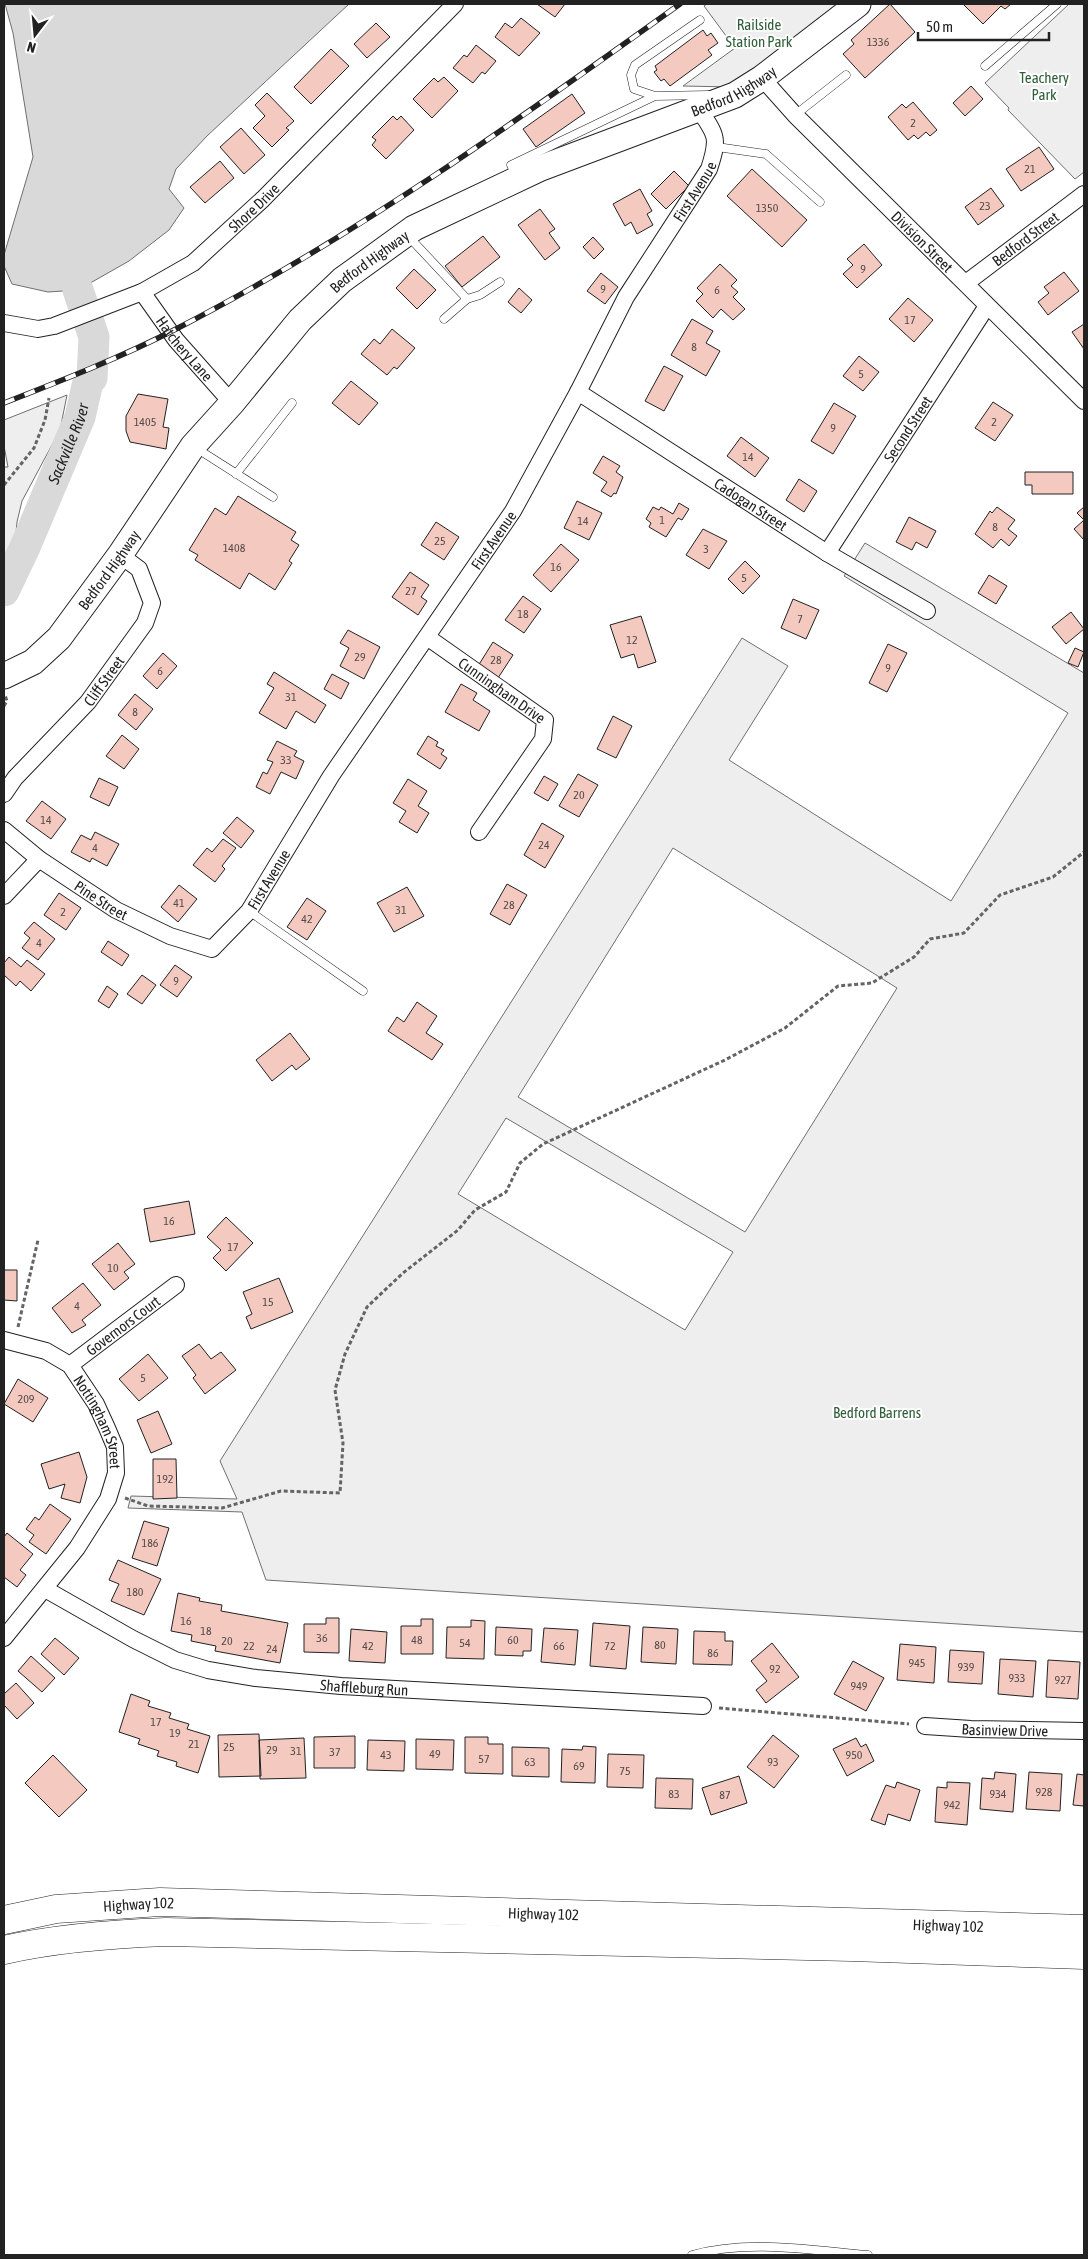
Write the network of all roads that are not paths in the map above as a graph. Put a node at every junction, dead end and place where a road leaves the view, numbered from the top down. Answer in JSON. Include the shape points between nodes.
{"nodes":[{"id":1,"x":455,"y":4,"type":"edge"},
{"id":2,"x":1057,"y":4,"type":"edge"},
{"id":3,"x":854,"y":5,"type":"edge"},
{"id":4,"x":700,"y":20,"type":"dead end"},
{"id":5,"x":985,"y":66,"type":"dead end"},
{"id":6,"x":846,"y":75,"type":"dead end"},
{"id":7,"x":762,"y":78,"type":"junction"},
{"id":8,"x":735,"y":95,"type":"junction"},
{"id":9,"x":654,"y":96,"type":"junction"},
{"id":10,"x":698,"y":110,"type":"junction"},
{"id":11,"x":796,"y":115,"type":"junction"},
{"id":12,"x":717,"y":147,"type":"junction"},
{"id":13,"x":517,"y":180,"type":"junction"},
{"id":14,"x":1084,"y":194,"type":"edge"},
{"id":15,"x":820,"y":202,"type":"dead end"},
{"id":16,"x":406,"y":234,"type":"junction"},
{"id":17,"x":500,"y":282,"type":"dead end"},
{"id":18,"x":966,"y":283,"type":"junction"},
{"id":19,"x":142,"y":292,"type":"junction"},
{"id":20,"x":467,"y":299,"type":"junction"},
{"id":21,"x":986,"y":306,"type":"junction"},
{"id":22,"x":444,"y":320,"type":"dead end"},
{"id":23,"x":4,"y":323,"type":"edge"},
{"id":24,"x":578,"y":392,"type":"junction"},
{"id":25,"x":1083,"y":396,"type":"edge"},
{"id":26,"x":232,"y":403,"type":"junction"},
{"id":27,"x":292,"y":403,"type":"dead end"},
{"id":28,"x":193,"y":446,"type":"junction"},
{"id":29,"x":236,"y":474,"type":"junction"},
{"id":30,"x":273,"y":497,"type":"dead end"},
{"id":31,"x":827,"y":553,"type":"junction"},
{"id":32,"x":120,"y":555,"type":"junction"},
{"id":33,"x":927,"y":611,"type":"dead end"},
{"id":34,"x":427,"y":637,"type":"junction"},
{"id":35,"x":4,"y":676,"type":"edge"},
{"id":36,"x":4,"y":794,"type":"edge"},
{"id":37,"x":4,"y":830,"type":"edge"},
{"id":38,"x":479,"y":832,"type":"dead end"},
{"id":39,"x":39,"y":859,"type":"junction"},
{"id":40,"x":4,"y":896,"type":"edge"},
{"id":41,"x":249,"y":911,"type":"junction"},
{"id":42,"x":212,"y":949,"type":"joint"},
{"id":43,"x":363,"y":991,"type":"dead end"},
{"id":44,"x":176,"y":1285,"type":"dead end"},
{"id":45,"x":9,"y":1342,"type":"edge"},
{"id":46,"x":70,"y":1365,"type":"junction"},
{"id":47,"x":45,"y":1588,"type":"junction"},
{"id":48,"x":4,"y":1638,"type":"edge"},
{"id":49,"x":703,"y":1706,"type":"road end"},
{"id":50,"x":925,"y":1726,"type":"road end"},
{"id":51,"x":1084,"y":1730,"type":"edge"},
{"id":52,"x":4,"y":1920,"type":"edge"},
{"id":53,"x":1084,"y":1929,"type":"edge"},
{"id":54,"x":4,"y":1950,"type":"edge"},
{"id":55,"x":1084,"y":1955,"type":"edge"},
{"id":56,"x":692,"y":2255,"type":"edge"},
{"id":57,"x":868,"y":2255,"type":"edge"}],
"edges":[{"from":1,"to":19,"type":"street","name":"Shore Drive","via":[[263,200],[193,263]]},
{"from":2,"to":5,"type":"lane"},
{"from":3,"to":7,"type":"main road","name":"Bedford Highway"},
{"from":4,"to":9,"type":"lane","via":[[635,65],[630,75],[634,89]]},
{"from":6,"to":11,"type":"lane"},
{"from":7,"to":8,"type":"main road","name":"Bedford Highway"},
{"from":7,"to":11,"type":"street","name":"Division Street"},
{"from":8,"to":9,"type":"lane"},
{"from":8,"to":10,"type":"main road","name":"Bedford Highway"},
{"from":9,"to":13,"type":"lane","via":[[511,165]]},
{"from":10,"to":12,"type":"street","name":"First Avenue","via":[[715,132]]},
{"from":10,"to":13,"type":"main road","name":"Bedford Highway","via":[[541,168]]},
{"from":11,"to":18,"type":"street","name":"Division Street"},
{"from":12,"to":15,"type":"lane","via":[[766,154]]},
{"from":12,"to":24,"type":"street","name":"First Avenue","via":[[709,169],[626,297]]},
{"from":13,"to":16,"type":"main road","name":"Bedford Highway"},
{"from":14,"to":18,"type":"street","name":"Bedford Street"},
{"from":16,"to":20,"type":"lane"},
{"from":16,"to":26,"type":"main road","name":"Bedford Highway","via":[[342,280],[300,320]]},
{"from":17,"to":20,"type":"lane"},
{"from":18,"to":21,"type":"street","name":"Division Street"},
{"from":19,"to":23,"type":"street","name":"Shore Drive","via":[[54,326],[38,329]]},
{"from":19,"to":26,"type":"street","name":"Hatchery Lane","via":[[176,340]]},
{"from":20,"to":22,"type":"lane"},
{"from":21,"to":25,"type":"street","name":"Division Street"},
{"from":21,"to":31,"type":"street","name":"Second Street"},
{"from":24,"to":31,"type":"street","name":"Cadogan Street"},
{"from":24,"to":34,"type":"street","name":"First Avenue","via":[[513,511]]},
{"from":26,"to":28,"type":"main road","name":"Bedford Highway"},
{"from":27,"to":29,"type":"lane"},
{"from":28,"to":29,"type":"lane"},
{"from":28,"to":32,"type":"main road","name":"Bedford Highway"},
{"from":29,"to":30,"type":"lane"},
{"from":31,"to":33,"type":"street","name":"Cadogan Street"},
{"from":32,"to":35,"type":"main road","name":"Bedford Highway","via":[[59,638],[33,662]]},
{"from":32,"to":36,"type":"street","name":"Cliff Street","via":[[139,569],[152,603],[145,623],[88,702]]},
{"from":34,"to":38,"type":"street","name":"Cunningham Drive","via":[[545,720],[543,740]]},
{"from":34,"to":41,"type":"street","name":"First Avenue","via":[[331,776]]},
{"from":37,"to":39,"type":"street","name":"Pine Street"},
{"from":39,"to":40,"type":"street"},
{"from":39,"to":42,"type":"street","name":"Pine Street","via":[[116,910],[170,936]]},
{"from":41,"to":42,"type":"street","name":"First Avenue"},
{"from":41,"to":43,"type":"lane"},
{"from":44,"to":46,"type":"street","name":"Governors Court"},
{"from":45,"to":46,"type":"street","name":"Nottingham Street","via":[[46,1352]]},
{"from":46,"to":47,"type":"street","name":"Nottingham Street","via":[[96,1404],[115,1448],[116,1473],[108,1499],[77,1548]]},
{"from":47,"to":48,"type":"street","name":"Nottingham Street"},
{"from":47,"to":49,"type":"street","name":"Shaffleburg Run","via":[[133,1639],[175,1660],[208,1670],[341,1686]]},
{"from":50,"to":51,"type":"street","name":"Basinview Drive"},
{"from":52,"to":53,"type":"highway","name":"Highway 102","via":[[56,1909],[160,1902]]},
{"from":54,"to":55,"type":"highway","name":"Highway 102","via":[[106,1934],[166,1932]]},
{"from":56,"to":57,"type":"lane","via":[[788,2248]]}]}
